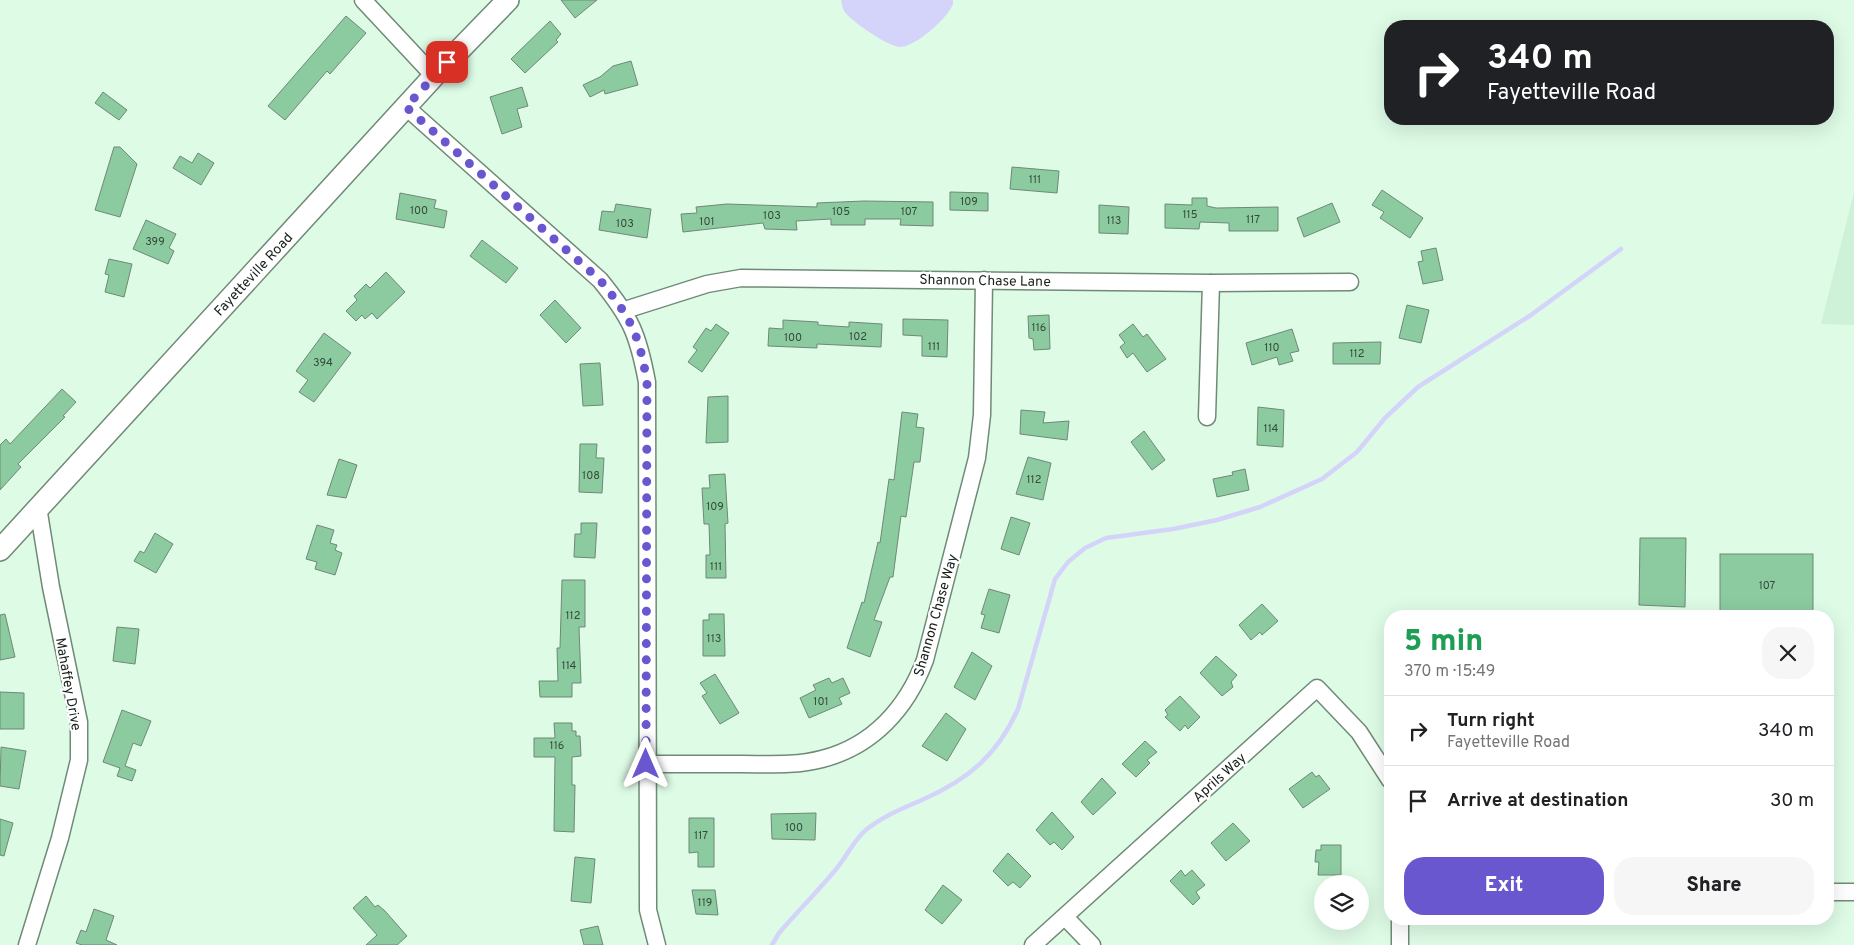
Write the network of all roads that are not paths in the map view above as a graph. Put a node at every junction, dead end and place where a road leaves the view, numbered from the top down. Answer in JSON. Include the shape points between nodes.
{"nodes":[{"id":1,"x":363,"y":0,"type":"edge"},
{"id":2,"x":508,"y":0,"type":"edge"},
{"id":3,"x":434,"y":76,"type":"junction"},
{"id":4,"x":406,"y":107,"type":"junction"},
{"id":5,"x":984,"y":280,"type":"junction"},
{"id":6,"x":1350,"y":282,"type":"dead end"},
{"id":7,"x":1211,"y":283,"type":"junction"},
{"id":8,"x":625,"y":310,"type":"junction"},
{"id":9,"x":1207,"y":417,"type":"dead end"},
{"id":10,"x":38,"y":507,"type":"junction"},
{"id":11,"x":0,"y":550,"type":"edge"},
{"id":12,"x":646,"y":764,"type":"junction"},
{"id":13,"x":1384,"y":771,"type":"edge"},
{"id":14,"x":1834,"y":892,"type":"edge"},
{"id":15,"x":1854,"y":892,"type":"edge"},
{"id":16,"x":1065,"y":917,"type":"junction"},
{"id":17,"x":1400,"y":925,"type":"edge"},
{"id":18,"x":27,"y":945,"type":"edge"},
{"id":19,"x":656,"y":945,"type":"edge"},
{"id":20,"x":1033,"y":945,"type":"edge"},
{"id":21,"x":1092,"y":945,"type":"edge"},
{"id":22,"x":1400,"y":945,"type":"edge"}],
"edges":[{"from":1,"to":3,"type":"street"},
{"from":2,"to":3,"type":"street","name":"Fayetteville Road"},
{"from":3,"to":4,"type":"street","name":"Fayetteville Road"},
{"from":4,"to":8,"type":"street","via":[[600,280]]},
{"from":4,"to":10,"type":"street","name":"Fayetteville Road"},
{"from":5,"to":7,"type":"street","name":"Shannon Chase Lane"},
{"from":5,"to":8,"type":"street","name":"Shannon Chase Lane","via":[[741,278],[707,284]]},
{"from":5,"to":12,"type":"street","name":"Shannon Chase Way","via":[[982,415],[977,458],[925,660],[906,701],[869,738],[821,759],[789,764]]},
{"from":6,"to":7,"type":"street","name":"Shannon Chase Lane"},
{"from":7,"to":9,"type":"street"},
{"from":8,"to":12,"type":"street","via":[[640,344],[647,382]]},
{"from":10,"to":11,"type":"street","name":"Fayetteville Road"},
{"from":10,"to":18,"type":"street","name":"Mahaffey Drive","via":[[79,722],[79,760],[60,838]]},
{"from":12,"to":19,"type":"street","via":[[648,910]]},
{"from":13,"to":16,"type":"street","name":"Aprils Way","via":[[1359,732],[1317,688]]},
{"from":14,"to":15,"type":"street"},
{"from":16,"to":20,"type":"street","name":"Aprils Way"},
{"from":16,"to":21,"type":"street"},
{"from":17,"to":22,"type":"street"}]}
